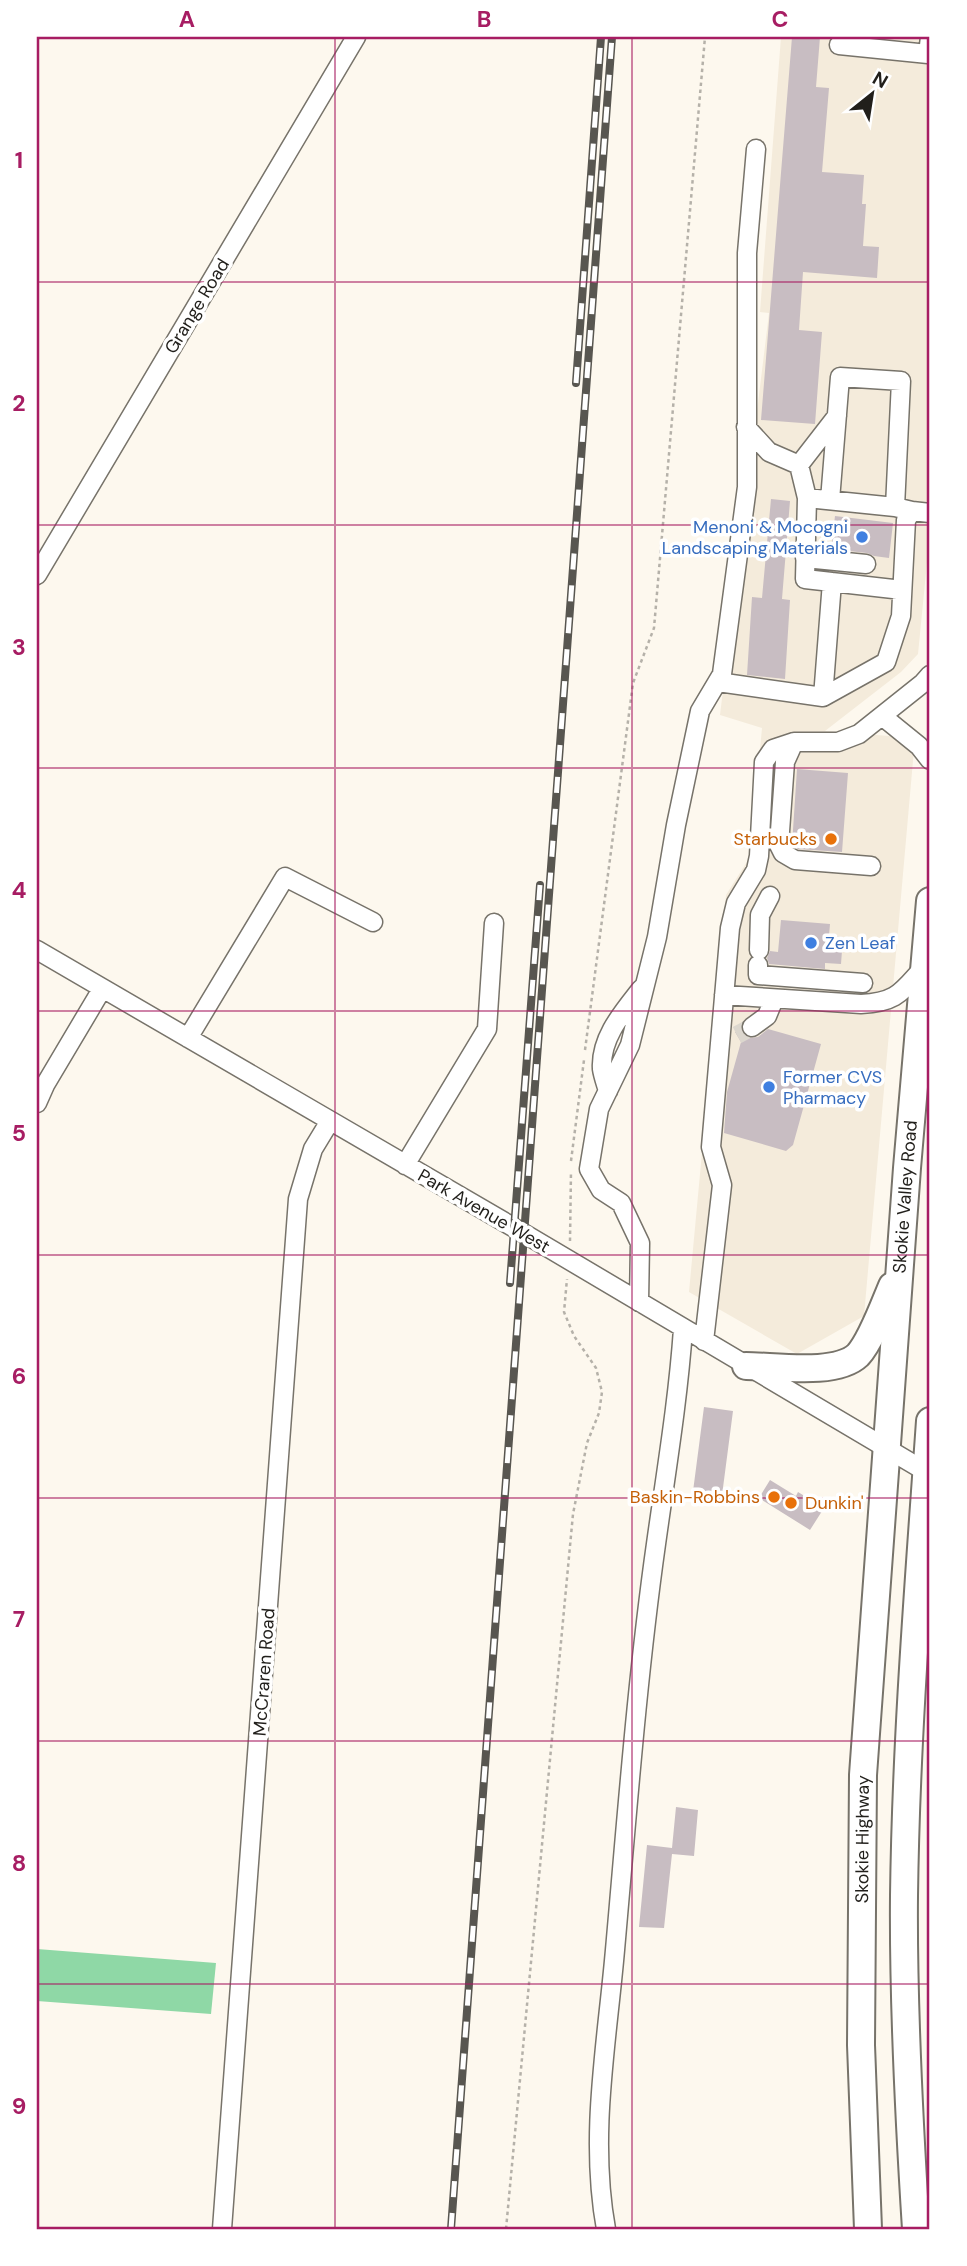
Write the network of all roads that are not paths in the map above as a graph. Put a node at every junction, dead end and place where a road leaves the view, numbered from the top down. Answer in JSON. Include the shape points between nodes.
{"nodes":[{"id":1,"x":356,"y":37,"type":"edge"},
{"id":2,"x":930,"y":37,"type":"edge"},
{"id":3,"x":839,"y":45,"type":"dead end"},
{"id":4,"x":756,"y":149,"type":"dead end"},
{"id":5,"x":837,"y":416,"type":"junction"},
{"id":6,"x":746,"y":427,"type":"junction"},
{"id":7,"x":799,"y":465,"type":"junction"},
{"id":8,"x":807,"y":498,"type":"junction"},
{"id":9,"x":830,"y":500,"type":"junction"},
{"id":10,"x":904,"y":509,"type":"junction"},
{"id":11,"x":930,"y":513,"type":"edge"},
{"id":12,"x":806,"y":558,"type":"junction"},
{"id":13,"x":866,"y":564,"type":"dead end"},
{"id":14,"x":37,"y":575,"type":"edge"},
{"id":15,"x":832,"y":582,"type":"junction"},
{"id":16,"x":902,"y":590,"type":"junction"},
{"id":17,"x":930,"y":675,"type":"edge"},
{"id":18,"x":718,"y":681,"type":"junction"},
{"id":19,"x":823,"y":697,"type":"junction"},
{"id":20,"x":882,"y":716,"type":"junction"},
{"id":21,"x":794,"y":742,"type":"junction"},
{"id":22,"x":930,"y":760,"type":"edge"},
{"id":23,"x":871,"y":866,"type":"dead end"},
{"id":24,"x":770,"y":896,"type":"dead end"},
{"id":25,"x":930,"y":901,"type":"edge"},
{"id":26,"x":373,"y":922,"type":"dead end"},
{"id":27,"x":494,"y":923,"type":"dead end"},
{"id":28,"x":37,"y":950,"type":"edge"},
{"id":29,"x":925,"y":966,"type":"junction"},
{"id":30,"x":863,"y":983,"type":"dead end"},
{"id":31,"x":102,"y":989,"type":"junction"},
{"id":32,"x":724,"y":995,"type":"junction"},
{"id":33,"x":775,"y":999,"type":"junction"},
{"id":34,"x":188,"y":1038,"type":"junction"},
{"id":35,"x":720,"y":1048,"type":"junction"},
{"id":36,"x":37,"y":1103,"type":"edge"},
{"id":37,"x":330,"y":1121,"type":"junction"},
{"id":38,"x":405,"y":1165,"type":"junction"},
{"id":39,"x":900,"y":1269,"type":"junction"},
{"id":40,"x":639,"y":1302,"type":"junction"},
{"id":41,"x":683,"y":1329,"type":"junction"},
{"id":42,"x":704,"y":1341,"type":"junction"},
{"id":43,"x":746,"y":1366,"type":"junction"},
{"id":44,"x":930,"y":1421,"type":"edge"},
{"id":45,"x":887,"y":1449,"type":"junction"},
{"id":46,"x":928,"y":1473,"type":"edge"},
{"id":47,"x":930,"y":1606,"type":"edge"},
{"id":48,"x":915,"y":1637,"type":"junction"},
{"id":49,"x":222,"y":2229,"type":"edge"},
{"id":50,"x":606,"y":2229,"type":"edge"},
{"id":51,"x":868,"y":2229,"type":"edge"},
{"id":52,"x":916,"y":2229,"type":"edge"}],
"edges":[{"from":1,"to":14,"type":"street","name":"Grange Road"},
{"from":2,"to":3,"type":"street","via":[[928,54]]},
{"from":4,"to":6,"type":"street","via":[[747,253]]},
{"from":5,"to":7,"type":"street"},
{"from":5,"to":9,"type":"street"},
{"from":5,"to":10,"type":"street","via":[[840,377],[901,381]]},
{"from":6,"to":7,"type":"street","via":[[769,452]]},
{"from":6,"to":18,"type":"street","via":[[747,487]]},
{"from":7,"to":8,"type":"street"},
{"from":8,"to":9,"type":"street"},
{"from":8,"to":12,"type":"street"},
{"from":9,"to":10,"type":"street"},
{"from":10,"to":11,"type":"street"},
{"from":10,"to":16,"type":"street","via":[[897,567]]},
{"from":12,"to":13,"type":"street"},
{"from":12,"to":15,"type":"street","via":[[805,579]]},
{"from":15,"to":16,"type":"street"},
{"from":15,"to":19,"type":"street"},
{"from":16,"to":19,"type":"street","via":[[901,616],[886,662]]},
{"from":17,"to":20,"type":"street"},
{"from":18,"to":19,"type":"street"},
{"from":18,"to":40,"type":"street","via":[[700,710],[657,937],[630,1045],[599,1109],[589,1169],[601,1190],[621,1203],[639,1243]]},
{"from":20,"to":21,"type":"street","via":[[859,734],[838,742]]},
{"from":20,"to":22,"type":"street"},
{"from":21,"to":23,"type":"street","via":[[785,762],[779,845],[783,853],[795,860]]},
{"from":21,"to":32,"type":"street","via":[[773,749],[764,762],[759,856],[736,903]]},
{"from":24,"to":30,"type":"street","via":[[760,915],[758,975]]},
{"from":25,"to":29,"type":"highway","name":"Skokie Valley Road"},
{"from":26,"to":34,"type":"street","via":[[285,877]]},
{"from":27,"to":38,"type":"street","via":[[487,1029]]},
{"from":28,"to":31,"type":"street","name":"Park Avenue West"},
{"from":29,"to":33,"type":"street","via":[[897,996],[881,1003]]},
{"from":29,"to":39,"type":"highway","name":"Skokie Valley Road"},
{"from":31,"to":34,"type":"street","name":"Park Avenue West"},
{"from":31,"to":36,"type":"street"},
{"from":32,"to":33,"type":"street"},
{"from":32,"to":35,"type":"street"},
{"from":33,"to":35,"type":"street","via":[[767,1016]]},
{"from":34,"to":37,"type":"street","name":"Park Avenue West"},
{"from":35,"to":42,"type":"street","via":[[710,1147],[722,1185]]},
{"from":37,"to":38,"type":"street","name":"Park Avenue West"},
{"from":37,"to":49,"type":"street","name":"McCraren Road","via":[[313,1150],[298,1199]]},
{"from":38,"to":40,"type":"street","name":"Park Avenue West"},
{"from":39,"to":43,"type":"highway","via":[[872,1331],[858,1354],[844,1363],[828,1368]]},
{"from":39,"to":45,"type":"highway","name":"Skokie Valley Road"},
{"from":40,"to":41,"type":"street","name":"Park Avenue West"},
{"from":41,"to":42,"type":"street","name":"Park Avenue West"},
{"from":41,"to":50,"type":"street","via":[[644,1653],[598,2112],[597,2163]]},
{"from":42,"to":43,"type":"street","name":"Park Avenue West"},
{"from":43,"to":45,"type":"street","name":"Park Avenue West"},
{"from":44,"to":46,"type":"highway"},
{"from":45,"to":46,"type":"street","name":"Park Avenue West"},
{"from":45,"to":51,"type":"highway","name":"Skokie Highway","via":[[863,1775],[861,2045]]},
{"from":46,"to":48,"type":"highway"},
{"from":47,"to":48,"type":"highway"},
{"from":48,"to":52,"type":"highway","via":[[904,1896]]}]}
